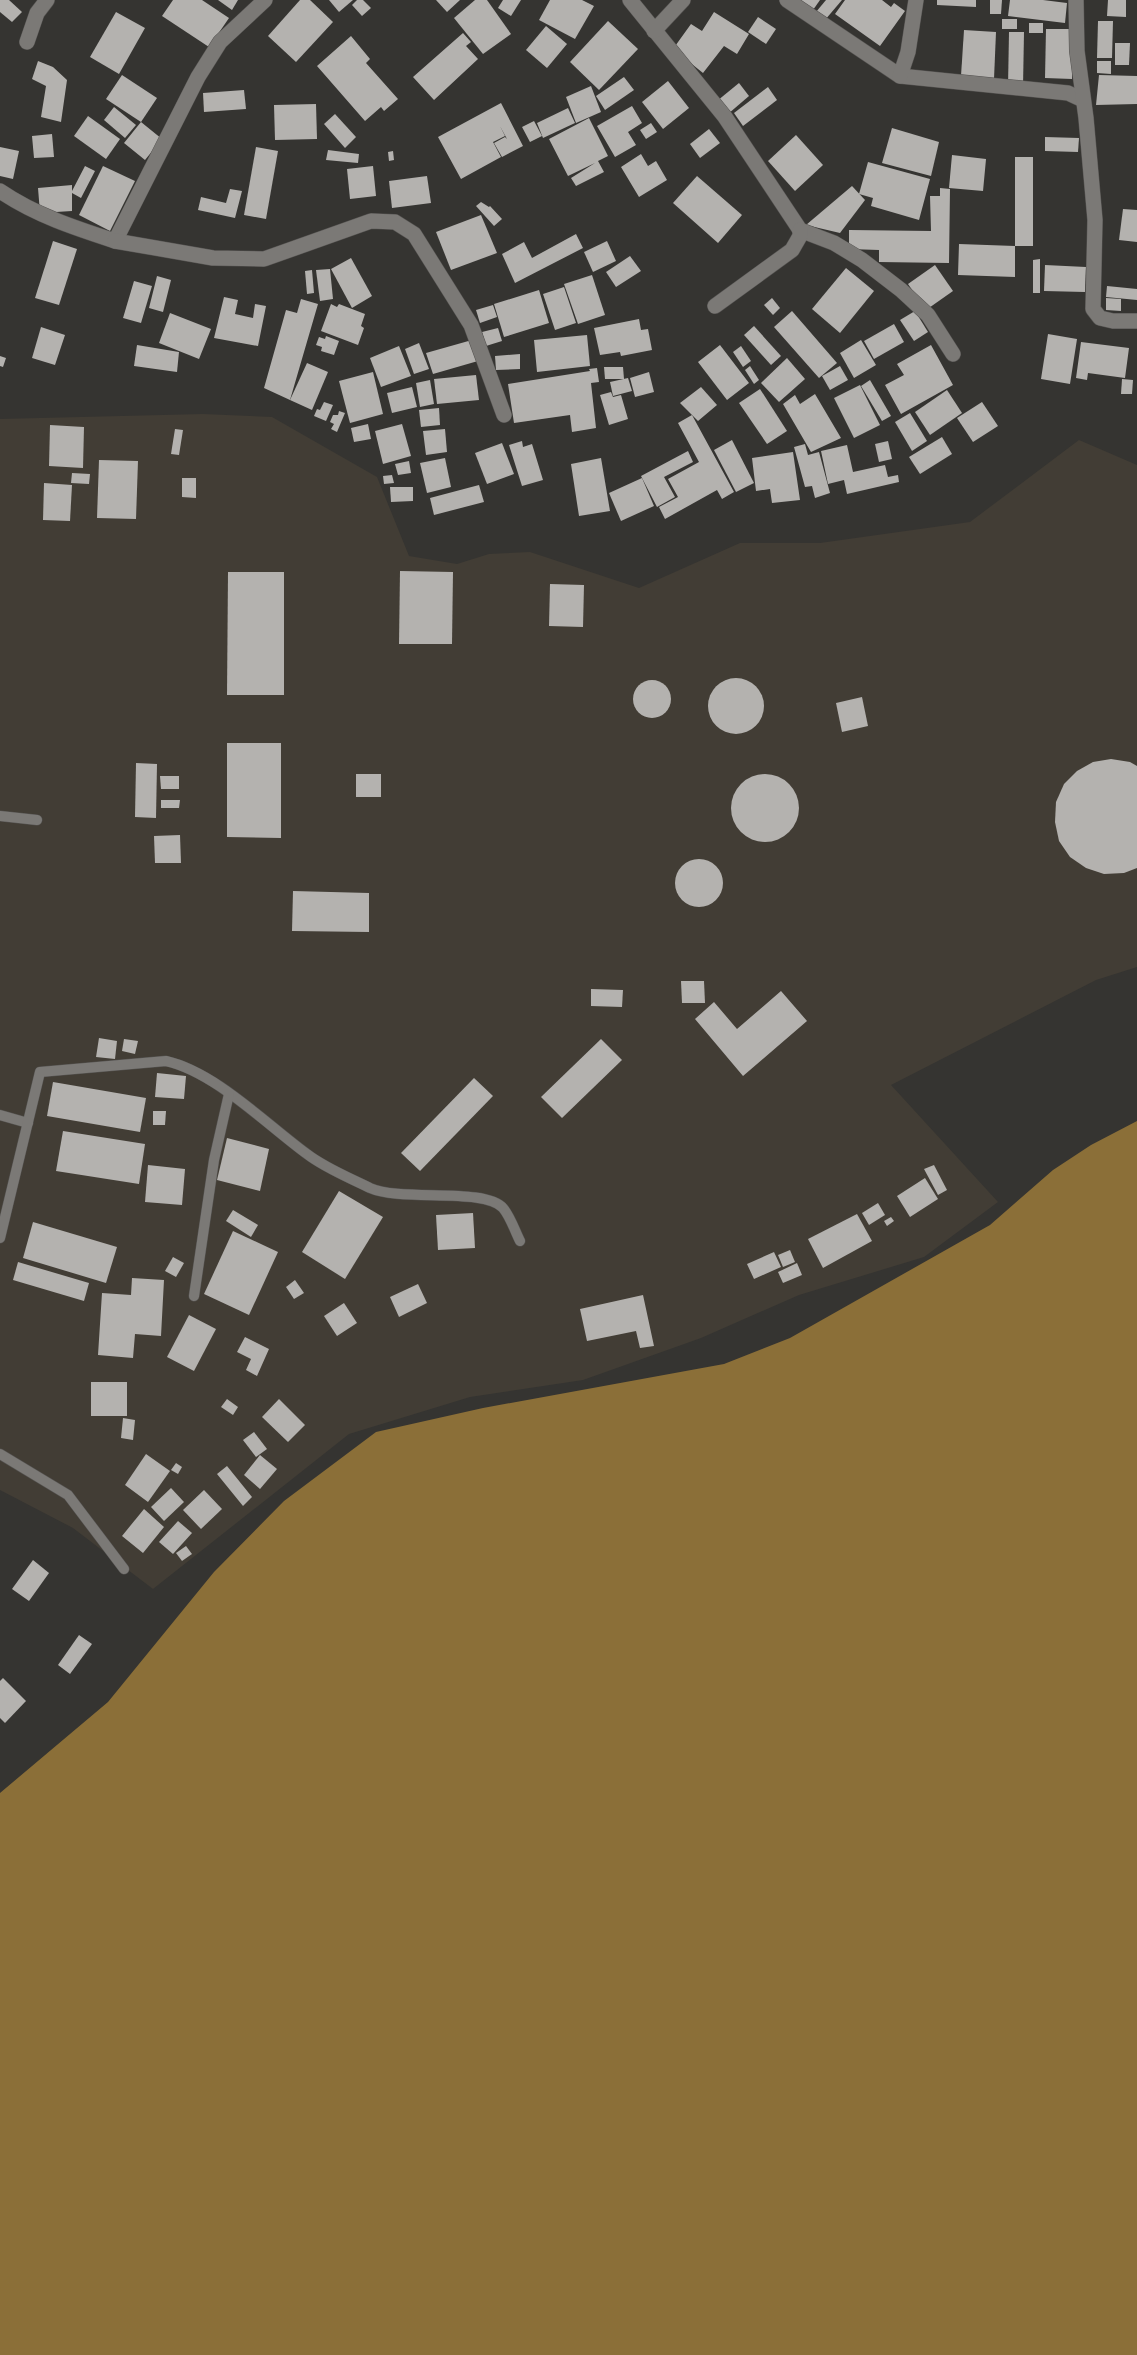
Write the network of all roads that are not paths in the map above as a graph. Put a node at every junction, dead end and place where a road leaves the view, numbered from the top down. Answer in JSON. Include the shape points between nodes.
{"nodes":[{"id":1,"x":47,"y":0,"type":"edge"},
{"id":2,"x":265,"y":0,"type":"edge"},
{"id":3,"x":630,"y":0,"type":"edge"},
{"id":4,"x":683,"y":0,"type":"edge"},
{"id":5,"x":787,"y":0,"type":"edge"},
{"id":6,"x":916,"y":0,"type":"edge"},
{"id":7,"x":1076,"y":0,"type":"edge"},
{"id":8,"x":654,"y":31,"type":"junction"},
{"id":9,"x":27,"y":42,"type":"dead end"},
{"id":10,"x":900,"y":76,"type":"junction"},
{"id":11,"x":1083,"y":100,"type":"junction"},
{"id":12,"x":0,"y":190,"type":"edge"},
{"id":13,"x":800,"y":230,"type":"junction"},
{"id":14,"x":115,"y":241,"type":"junction"},
{"id":15,"x":714,"y":306,"type":"dead end"},
{"id":16,"x":1137,"y":321,"type":"edge"},
{"id":17,"x":953,"y":354,"type":"dead end"},
{"id":18,"x":504,"y":415,"type":"dead end"},
{"id":19,"x":0,"y":816,"type":"edge"},
{"id":20,"x":37,"y":820,"type":"dead end"},
{"id":21,"x":229,"y":1094,"type":"junction"},
{"id":22,"x":0,"y":1116,"type":"edge"},
{"id":23,"x":28,"y":1123,"type":"junction"},
{"id":24,"x":0,"y":1238,"type":"edge"},
{"id":25,"x":520,"y":1241,"type":"dead end"},
{"id":26,"x":194,"y":1296,"type":"dead end"},
{"id":27,"x":0,"y":1454,"type":"edge"},
{"id":28,"x":124,"y":1569,"type":"dead end"}],
"edges":[{"from":1,"to":9,"type":"street","via":[[37,13]]},
{"from":2,"to":14,"type":"street","via":[[220,42],[198,77]]},
{"from":3,"to":8,"type":"street"},
{"from":4,"to":8,"type":"street"},
{"from":5,"to":10,"type":"street"},
{"from":6,"to":10,"type":"street","via":[[908,52]]},
{"from":7,"to":11,"type":"street","via":[[1077,51]]},
{"from":8,"to":13,"type":"street","via":[[725,118]]},
{"from":10,"to":11,"type":"street","via":[[1068,93]]},
{"from":11,"to":16,"type":"street","via":[[1095,220],[1093,309],[1100,318]]},
{"from":12,"to":14,"type":"street","via":[[21,205]]},
{"from":13,"to":15,"type":"street","via":[[792,250]]},
{"from":13,"to":17,"type":"street","via":[[834,243],[901,290],[928,315]]},
{"from":14,"to":18,"type":"street","via":[[213,258],[264,259],[371,221],[396,222],[414,234],[471,326]]},
{"from":19,"to":20,"type":"lane"},
{"from":21,"to":23,"type":"lane","via":[[182,1065],[166,1061],[40,1072]]},
{"from":21,"to":25,"type":"lane","via":[[309,1156],[372,1189],[387,1194],[486,1198],[502,1207]]},
{"from":21,"to":26,"type":"lane","via":[[214,1160]]},
{"from":22,"to":23,"type":"lane"},
{"from":23,"to":24,"type":"lane"},
{"from":27,"to":28,"type":"lane","via":[[68,1494]]}]}
